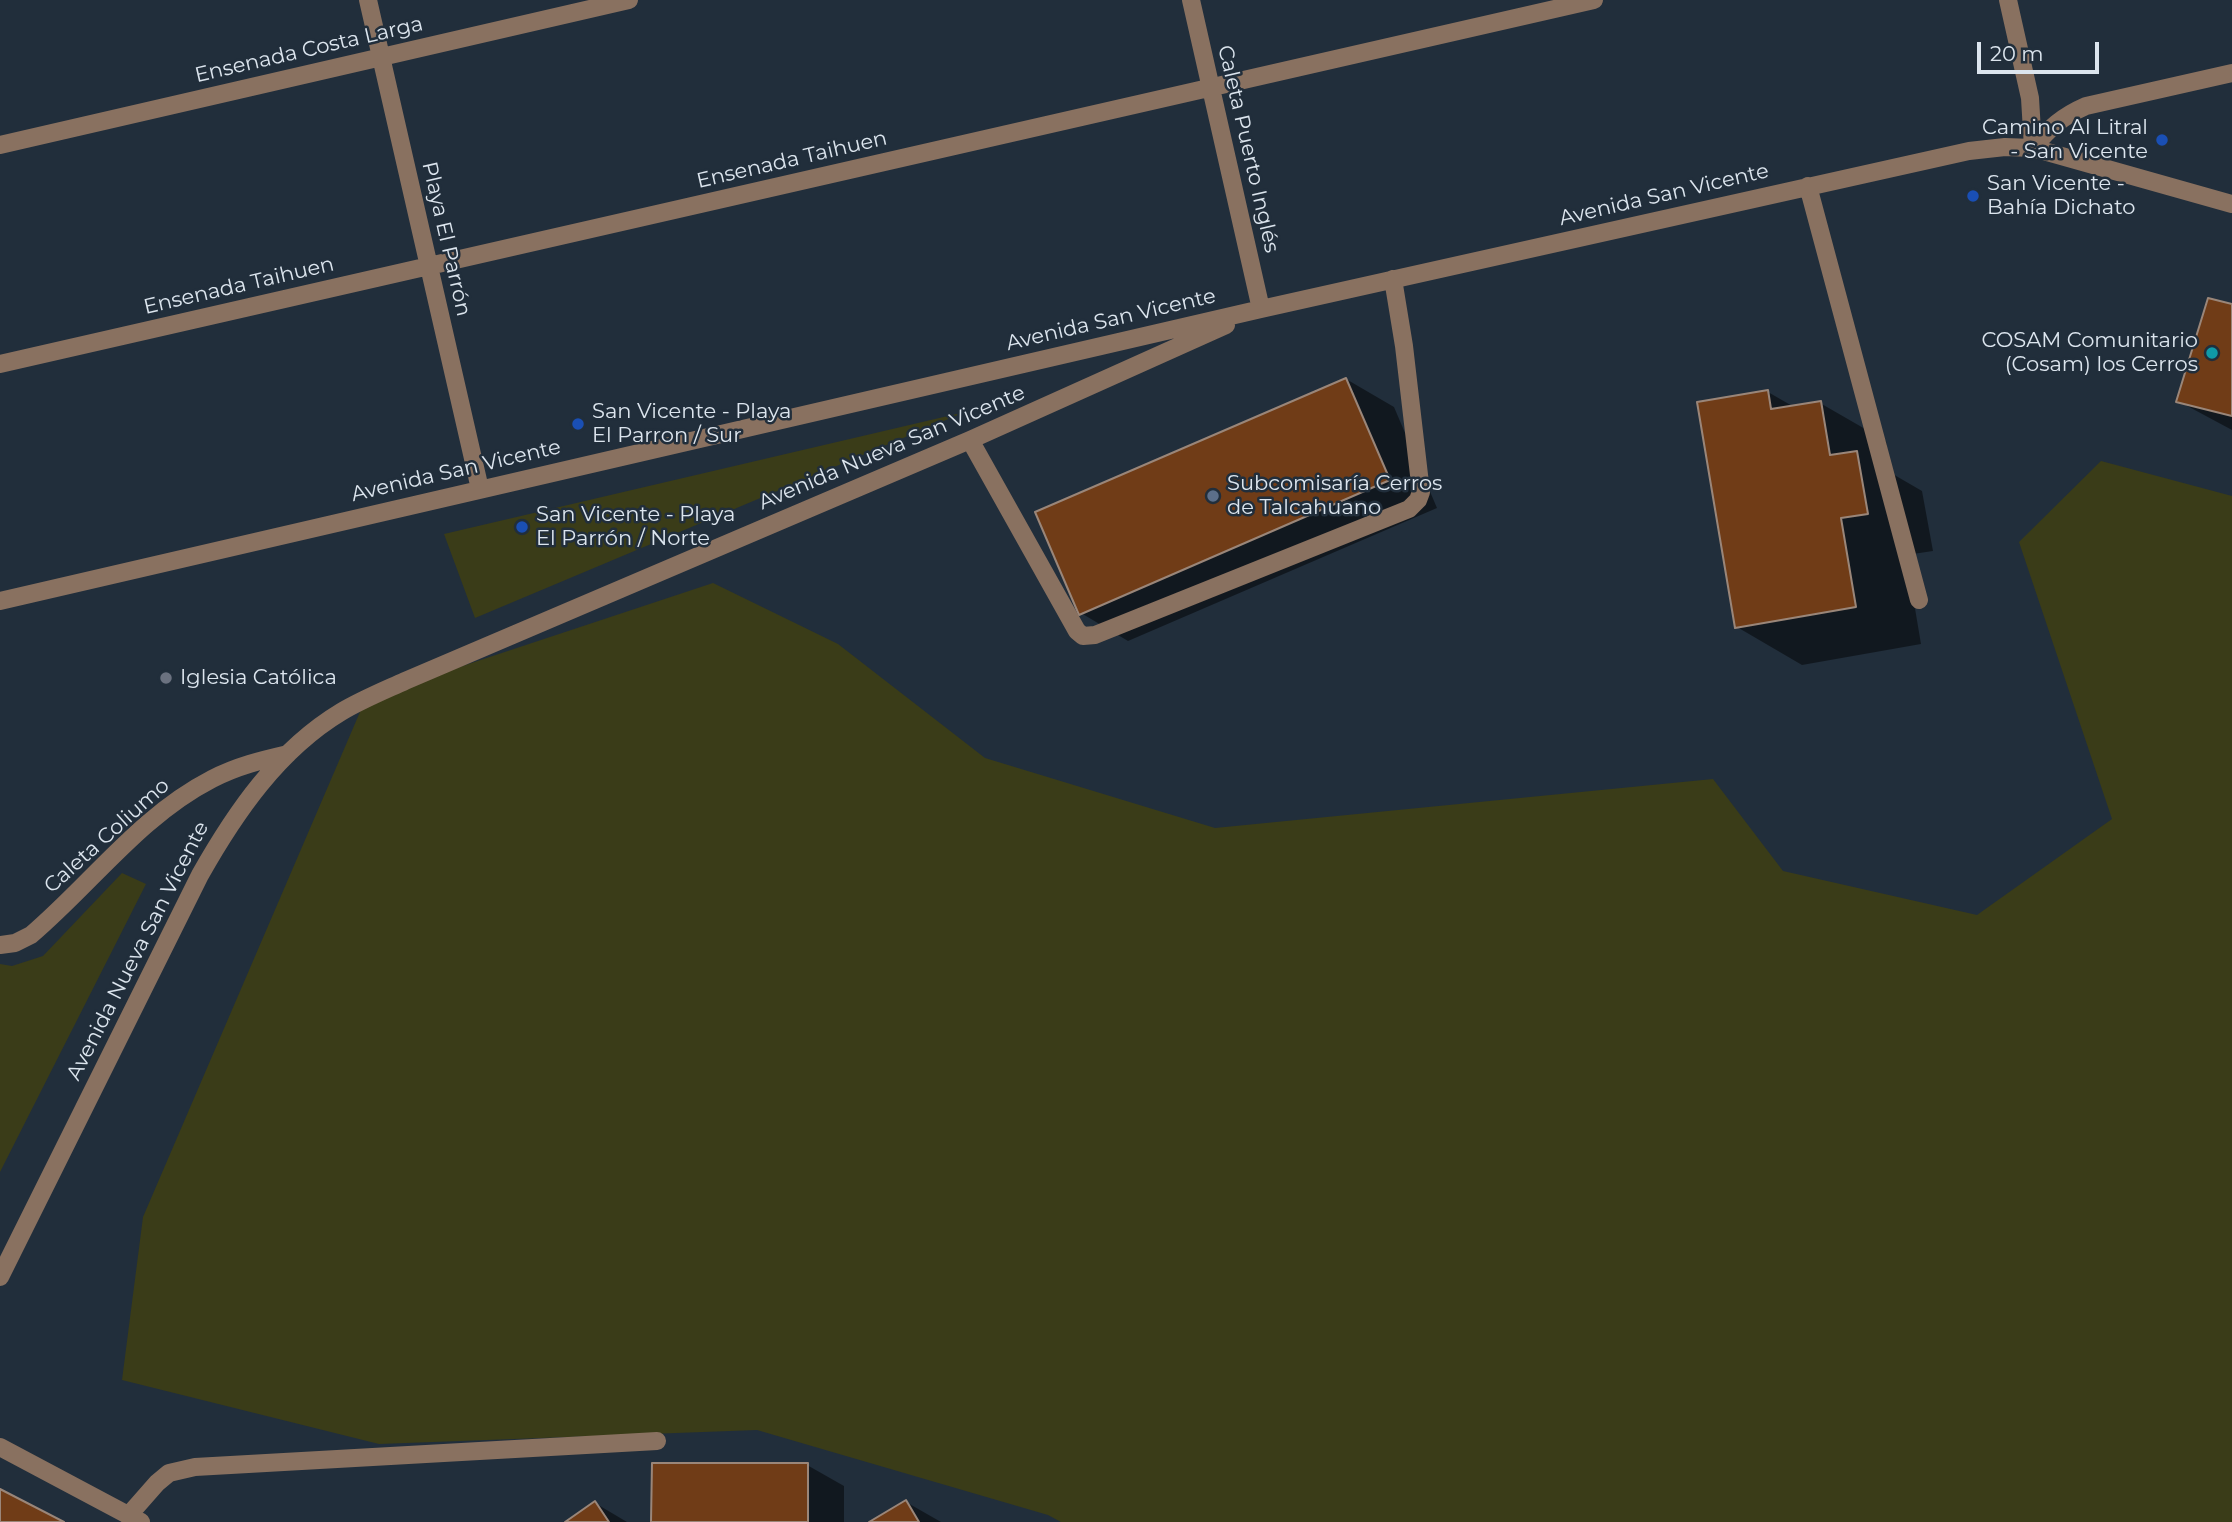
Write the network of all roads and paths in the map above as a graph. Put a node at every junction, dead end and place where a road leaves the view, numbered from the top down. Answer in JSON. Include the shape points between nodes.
{"nodes":[{"id":1,"x":368,"y":0,"type":"edge"},
{"id":2,"x":629,"y":0,"type":"edge"},
{"id":3,"x":1191,"y":0,"type":"edge"},
{"id":4,"x":1594,"y":0,"type":"edge"},
{"id":5,"x":2008,"y":0,"type":"edge"},
{"id":6,"x":381,"y":57,"type":"junction"},
{"id":7,"x":2232,"y":74,"type":"edge"},
{"id":8,"x":1211,"y":88,"type":"junction"},
{"id":9,"x":0,"y":145,"type":"edge"},
{"id":10,"x":2033,"y":148,"type":"junction"},
{"id":11,"x":1808,"y":186,"type":"junction"},
{"id":12,"x":2232,"y":204,"type":"edge"},
{"id":13,"x":429,"y":266,"type":"junction"},
{"id":14,"x":1393,"y":279,"type":"junction"},
{"id":15,"x":1261,"y":309,"type":"junction"},
{"id":16,"x":0,"y":364,"type":"edge"},
{"id":17,"x":970,"y":440,"type":"junction"},
{"id":18,"x":480,"y":489,"type":"junction"},
{"id":19,"x":1919,"y":600,"type":"dead end"},
{"id":20,"x":0,"y":601,"type":"edge"},
{"id":21,"x":288,"y":754,"type":"junction"},
{"id":22,"x":0,"y":945,"type":"edge"},
{"id":23,"x":0,"y":1276,"type":"edge"},
{"id":24,"x":657,"y":1441,"type":"dead end"},
{"id":25,"x":0,"y":1447,"type":"edge"},
{"id":26,"x":134,"y":1519,"type":"edge"}],
"edges":[{"from":1,"to":6,"type":"street","name":"Playa El Parrón"},
{"from":2,"to":6,"type":"street","name":"Ensenada Costa Larga"},
{"from":3,"to":8,"type":"street","name":"Caleta Puerto Inglés"},
{"from":4,"to":8,"type":"street","name":"Ensenada Taihuen"},
{"from":5,"to":10,"type":"street","via":[[2030,98]]},
{"from":6,"to":9,"type":"street","name":"Ensenada Costa Larga"},
{"from":6,"to":13,"type":"street","name":"Playa El Parrón"},
{"from":7,"to":10,"type":"street","via":[[2086,106],[2048,129]]},
{"from":8,"to":13,"type":"street","name":"Ensenada Taihuen"},
{"from":8,"to":15,"type":"street","name":"Caleta Puerto Inglés"},
{"from":10,"to":11,"type":"street","name":"Avenida San Vicente","via":[[1969,152]]},
{"from":10,"to":12,"type":"street","name":"Avenida San Vicente"},
{"from":11,"to":14,"type":"street","name":"Avenida San Vicente"},
{"from":11,"to":19,"type":"street"},
{"from":13,"to":16,"type":"street","name":"Ensenada Taihuen"},
{"from":13,"to":18,"type":"street","name":"Playa El Parrón"},
{"from":14,"to":15,"type":"street","name":"Avenida San Vicente"},
{"from":14,"to":17,"type":"street","via":[[1421,492],[1418,500],[1409,509],[1095,635],[1083,636],[1077,631]]},
{"from":15,"to":17,"type":"street","name":"Avenida Nueva San Vicente"},
{"from":15,"to":18,"type":"street","name":"Avenida San Vicente"},
{"from":17,"to":21,"type":"street","name":"Avenida Nueva San Vicente","via":[[376,694],[340,713]]},
{"from":18,"to":20,"type":"street","name":"Avenida San Vicente"},
{"from":21,"to":22,"type":"street","name":"Caleta Coliumo","via":[[249,764],[187,793],[145,826],[31,935]]},
{"from":21,"to":23,"type":"street","name":"Avenida Nueva San Vicente","via":[[254,791],[200,875]]},
{"from":24,"to":26,"type":"street","via":[[195,1467],[169,1473],[156,1483]]},
{"from":25,"to":26,"type":"street"}]}
